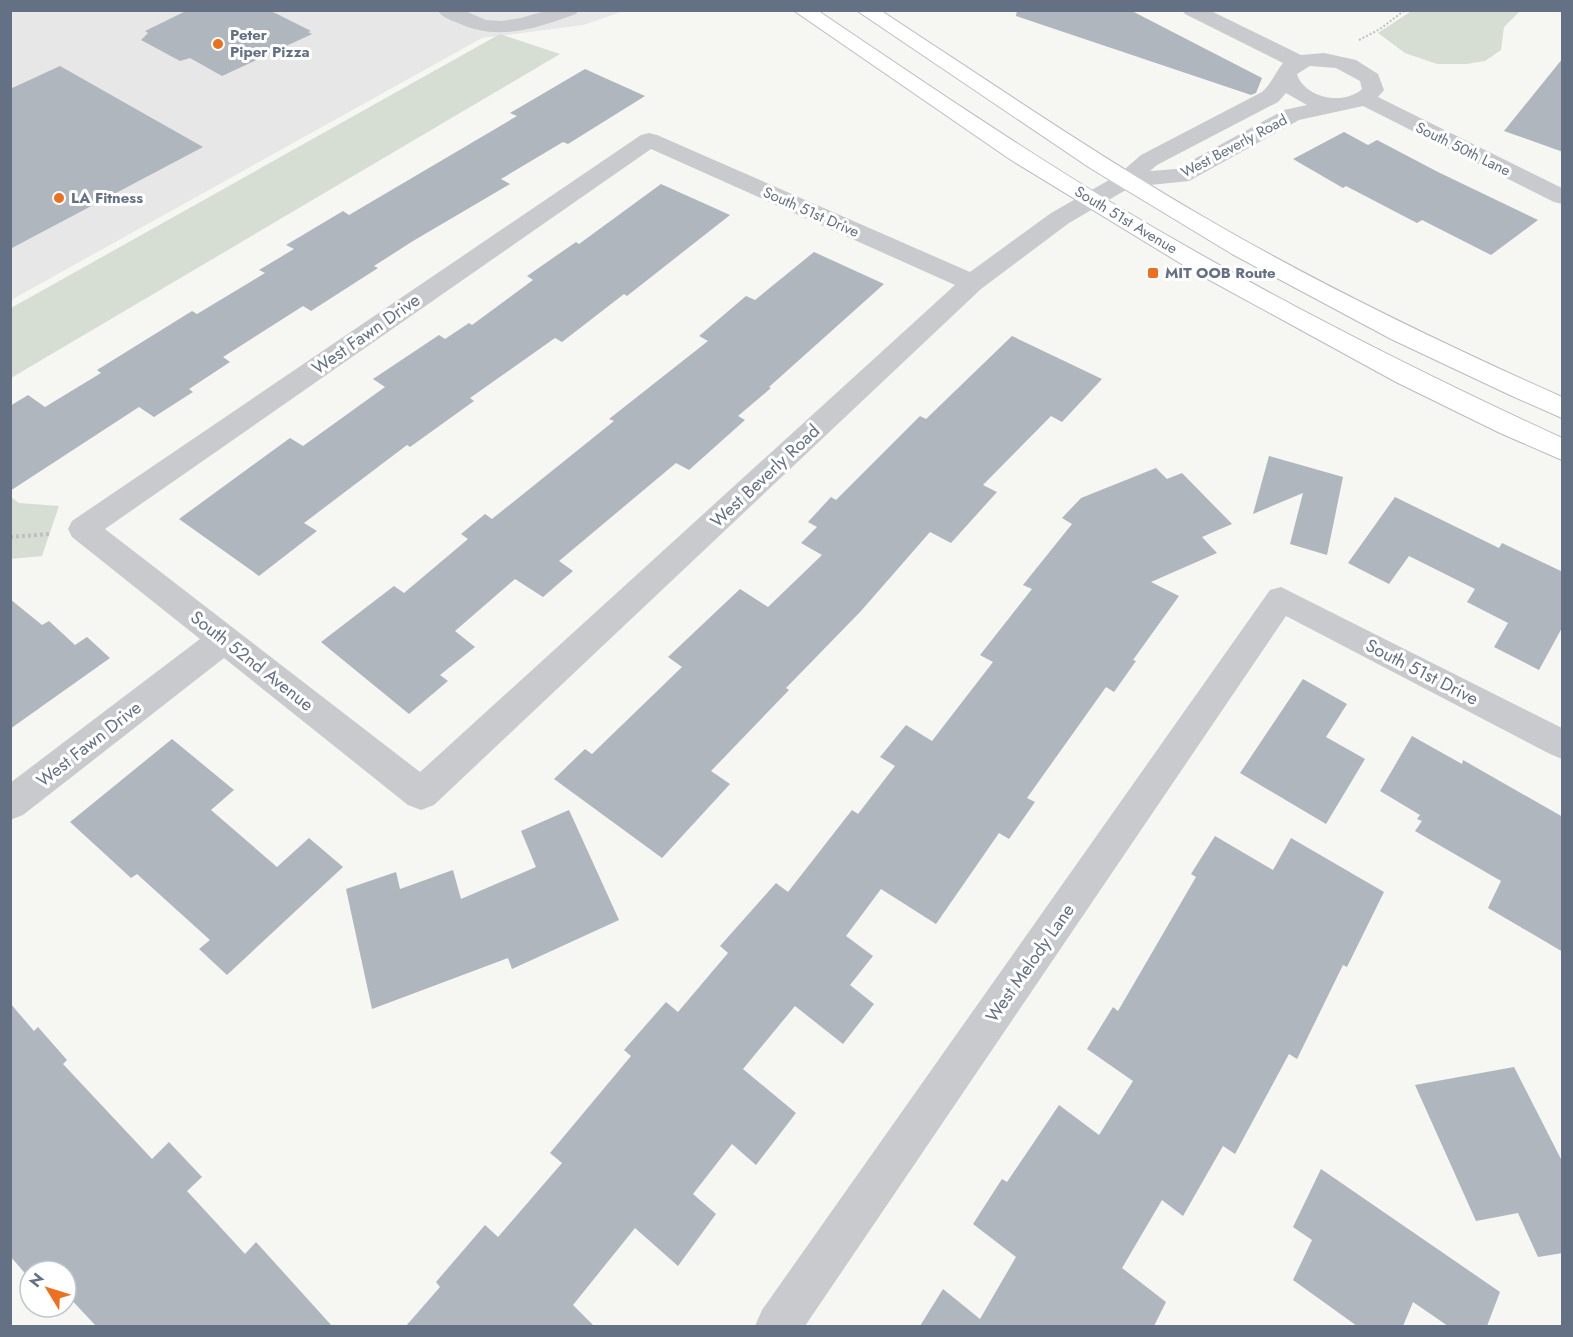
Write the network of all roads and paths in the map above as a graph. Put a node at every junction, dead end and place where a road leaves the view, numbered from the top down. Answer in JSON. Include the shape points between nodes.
{"nodes":[{"id":1,"x":569,"y":10,"type":"edge"},
{"id":2,"x":803,"y":10,"type":"edge"},
{"id":3,"x":866,"y":10,"type":"edge"},
{"id":4,"x":1192,"y":10,"type":"edge"},
{"id":5,"x":1405,"y":10,"type":"edge"},
{"id":6,"x":448,"y":11,"type":"edge"},
{"id":7,"x":1328,"y":60,"type":"junction"},
{"id":8,"x":1292,"y":70,"type":"junction"},
{"id":9,"x":1365,"y":99,"type":"junction"},
{"id":10,"x":1340,"y":104,"type":"junction"},
{"id":11,"x":649,"y":140,"type":"joint"},
{"id":12,"x":1126,"y":180,"type":"junction"},
{"id":13,"x":1563,"y":197,"type":"edge"},
{"id":14,"x":1090,"y":199,"type":"junction"},
{"id":15,"x":972,"y":283,"type":"junction"},
{"id":16,"x":1563,"y":408,"type":"edge"},
{"id":17,"x":1563,"y":450,"type":"edge"},
{"id":18,"x":83,"y":529,"type":"joint"},
{"id":19,"x":1281,"y":599,"type":"joint"},
{"id":20,"x":224,"y":639,"type":"junction"},
{"id":21,"x":1563,"y":744,"type":"edge"},
{"id":22,"x":421,"y":794,"type":"joint"},
{"id":23,"x":10,"y":804,"type":"edge"},
{"id":24,"x":778,"y":1326,"type":"edge"}],
"edges":[{"from":1,"to":6,"type":"street","via":[[544,19],[493,27]]},
{"from":2,"to":14,"type":"main road","name":"South 51st Avenue"},
{"from":3,"to":12,"type":"main road","name":"South 51st Avenue"},
{"from":4,"to":8,"type":"street"},
{"from":5,"to":7,"type":"path"},
{"from":7,"to":8,"type":"street"},
{"from":7,"to":9,"type":"street","via":[[1349,64],[1370,79],[1372,90]]},
{"from":8,"to":10,"type":"street","via":[[1294,90],[1320,102]]},
{"from":8,"to":12,"type":"street","name":"West Beverly Road","via":[[1270,97],[1149,160]]},
{"from":9,"to":10,"type":"street"},
{"from":9,"to":13,"type":"street","name":"South 50th Lane"},
{"from":10,"to":12,"type":"street","name":"West Beverly Road","via":[[1292,115],[1181,176]]},
{"from":11,"to":15,"type":"street","name":"South 51st Drive"},
{"from":11,"to":18,"type":"street","name":"West Fawn Drive"},
{"from":12,"to":14,"type":"street","name":"West Beverly Road"},
{"from":12,"to":16,"type":"main road","name":"South 51st Avenue","via":[[1289,275]]},
{"from":14,"to":15,"type":"street","name":"West Beverly Road"},
{"from":14,"to":17,"type":"main road","name":"South 51st Avenue","via":[[1304,322]]},
{"from":15,"to":22,"type":"street","name":"West Beverly Road"},
{"from":18,"to":20,"type":"street","name":"South 52nd Avenue"},
{"from":19,"to":21,"type":"street","name":"South 51st Drive"},
{"from":19,"to":24,"type":"street","name":"West Melody Lane"},
{"from":20,"to":22,"type":"street","name":"South 52nd Avenue"},
{"from":20,"to":23,"type":"street","name":"West Fawn Drive"}]}
